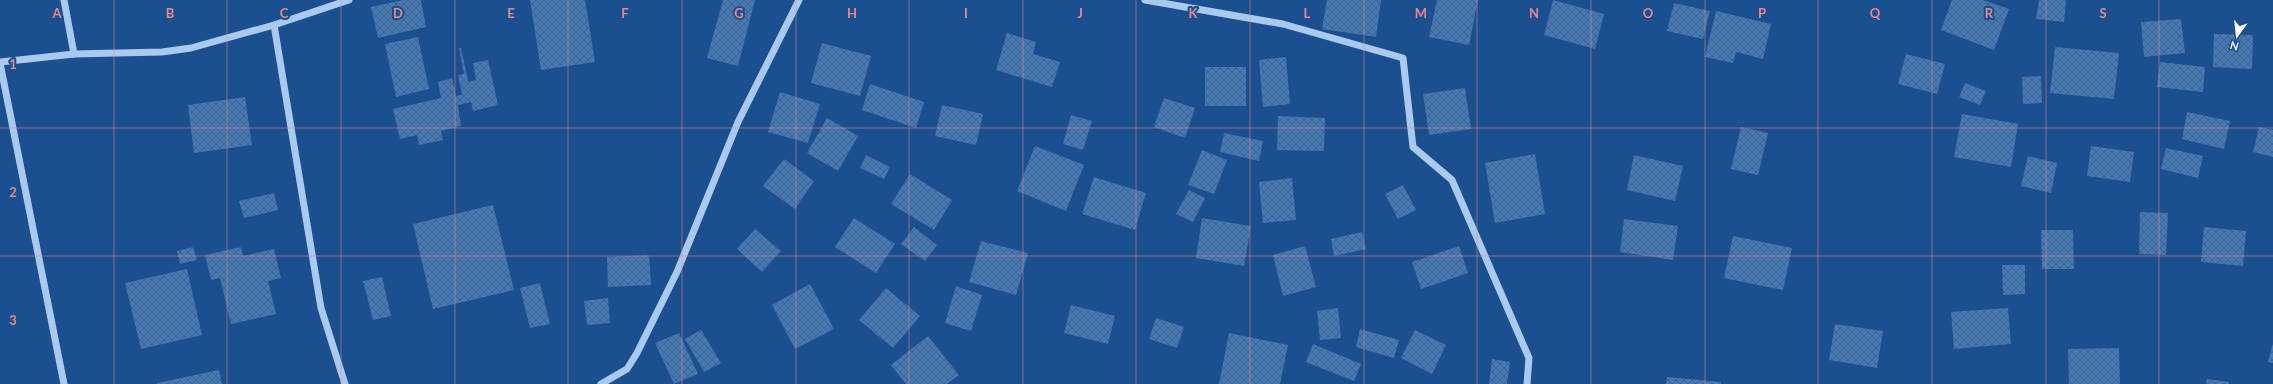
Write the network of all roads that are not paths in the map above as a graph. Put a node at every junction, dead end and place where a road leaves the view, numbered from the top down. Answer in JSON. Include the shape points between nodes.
{"nodes":[{"id":1,"x":64,"y":0,"type":"edge"},
{"id":2,"x":349,"y":0,"type":"edge"},
{"id":3,"x":799,"y":0,"type":"edge"},
{"id":4,"x":1145,"y":0,"type":"edge"},
{"id":5,"x":274,"y":26,"type":"junction"},
{"id":6,"x":74,"y":54,"type":"junction"},
{"id":7,"x":0,"y":63,"type":"edge"},
{"id":8,"x":64,"y":384,"type":"edge"},
{"id":9,"x":345,"y":384,"type":"edge"},
{"id":10,"x":601,"y":384,"type":"edge"},
{"id":11,"x":1527,"y":384,"type":"edge"}],
"edges":[{"from":1,"to":6,"type":"street"},
{"from":2,"to":5,"type":"street"},
{"from":3,"to":10,"type":"street","via":[[738,122],[677,272],[637,353],[626,369]]},
{"from":4,"to":11,"type":"street","via":[[1283,24],[1403,58],[1413,147],[1452,180],[1529,358]]},
{"from":5,"to":6,"type":"street","via":[[190,48],[162,52]]},
{"from":5,"to":9,"type":"street","via":[[321,308]]},
{"from":6,"to":7,"type":"street"},
{"from":7,"to":8,"type":"street"}]}
